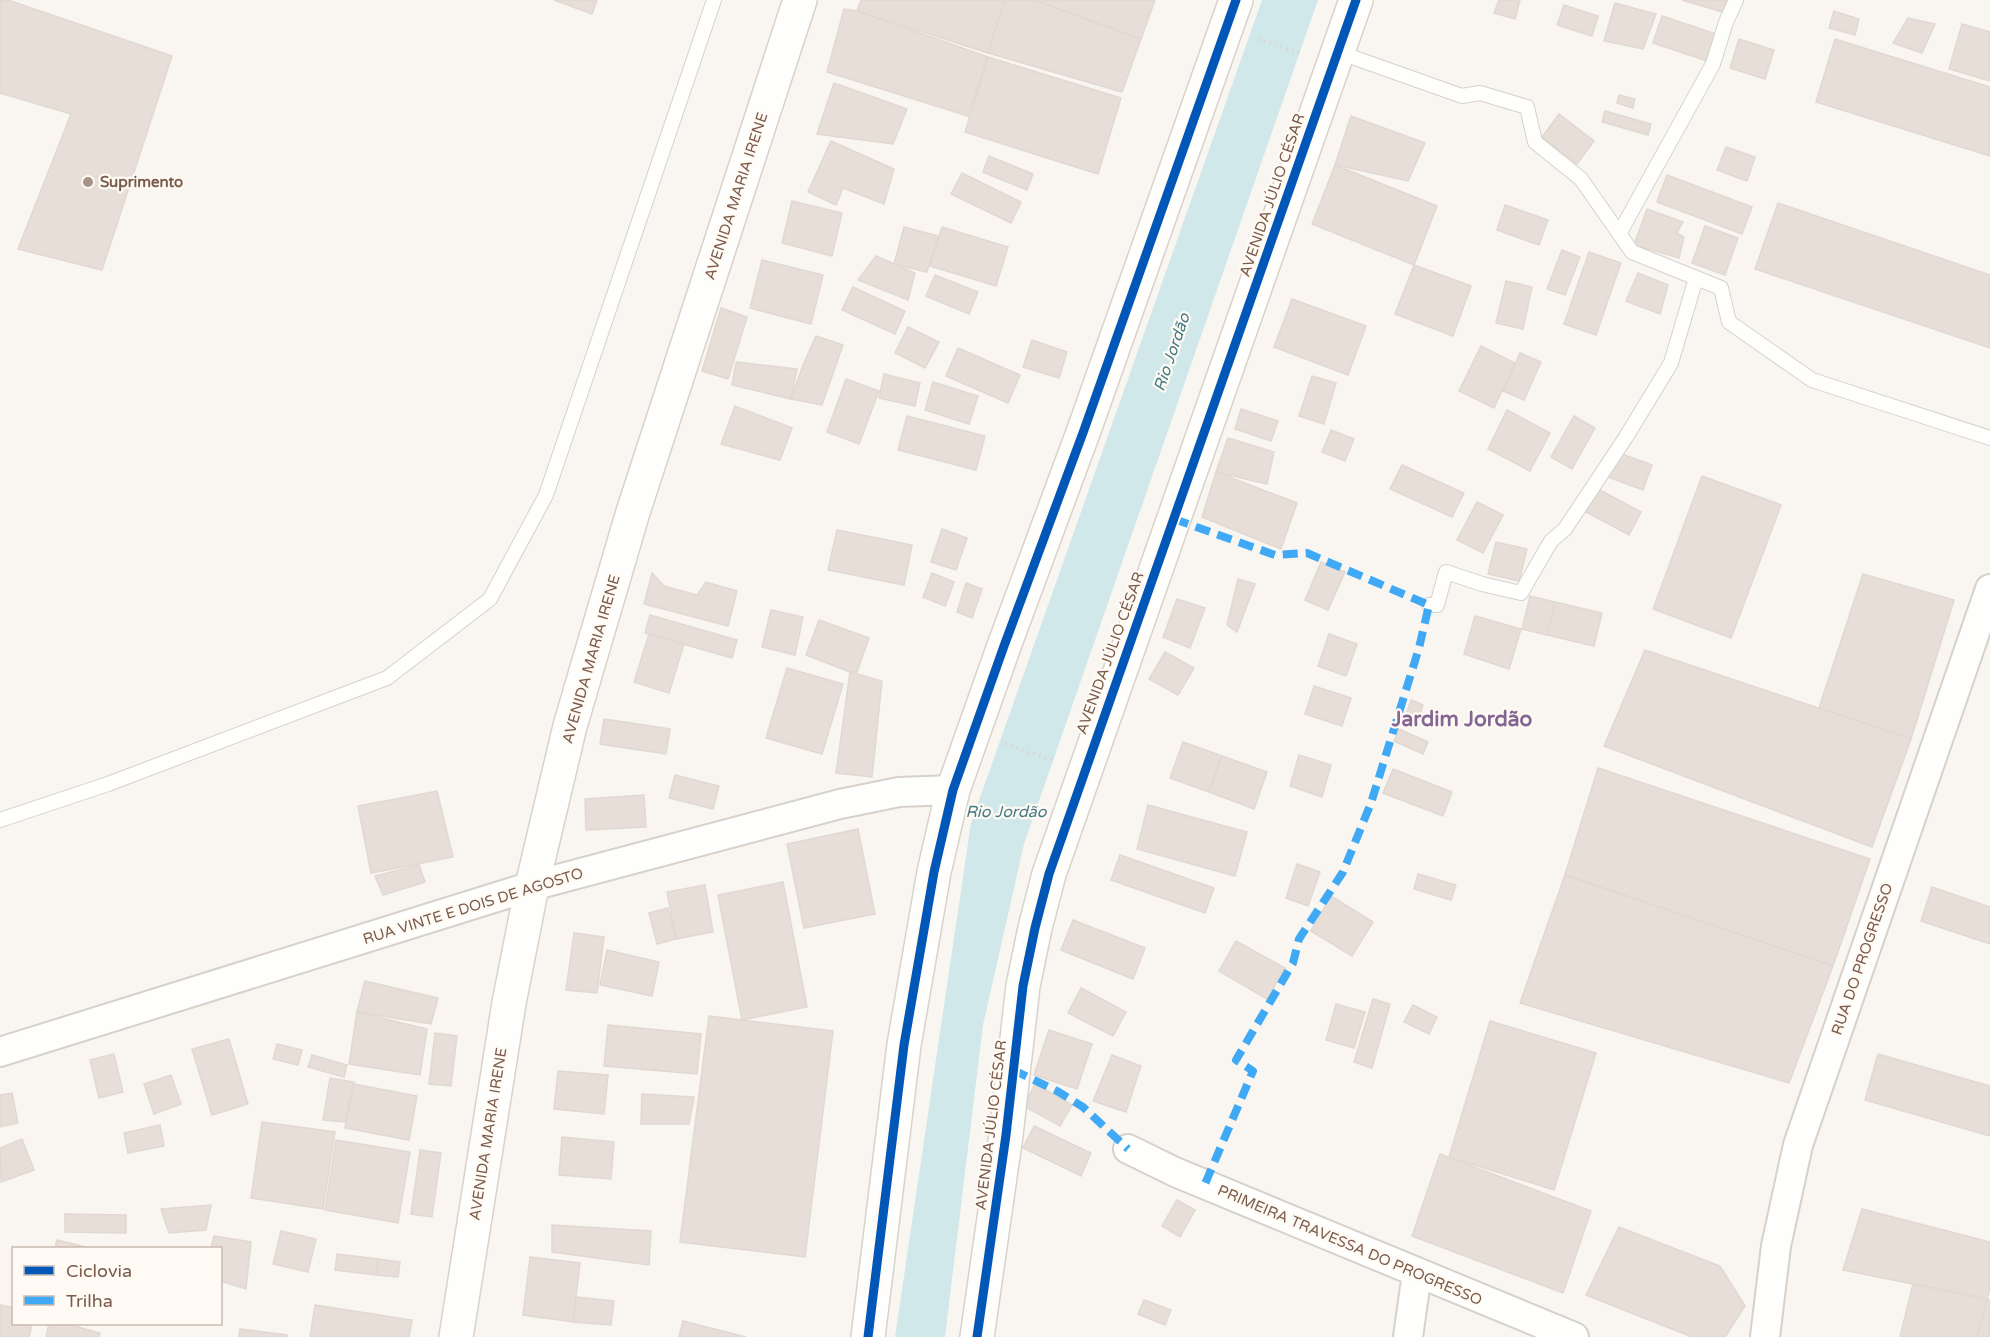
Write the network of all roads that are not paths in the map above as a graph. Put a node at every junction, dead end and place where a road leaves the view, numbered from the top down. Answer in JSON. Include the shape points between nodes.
{"nodes":[{"id":1,"x":714,"y":0,"type":"edge"},
{"id":2,"x":800,"y":0,"type":"edge"},
{"id":3,"x":1236,"y":0,"type":"edge"},
{"id":4,"x":1356,"y":0,"type":"edge"},
{"id":5,"x":1737,"y":0,"type":"edge"},
{"id":6,"x":1337,"y":51,"type":"junction"},
{"id":7,"x":1619,"y":234,"type":"junction"},
{"id":8,"x":1696,"y":278,"type":"junction"},
{"id":9,"x":1990,"y":438,"type":"edge"},
{"id":10,"x":1990,"y":589,"type":"edge"},
{"id":11,"x":1429,"y":605,"type":"dead end"},
{"id":12,"x":953,"y":790,"type":"junction"},
{"id":13,"x":0,"y":820,"type":"edge"},
{"id":14,"x":532,"y":886,"type":"junction"},
{"id":15,"x":0,"y":1052,"type":"edge"},
{"id":16,"x":1128,"y":1149,"type":"dead end"},
{"id":17,"x":1417,"y":1273,"type":"junction"},
{"id":18,"x":456,"y":1337,"type":"edge"},
{"id":19,"x":868,"y":1337,"type":"edge"},
{"id":20,"x":977,"y":1337,"type":"edge"},
{"id":21,"x":1408,"y":1337,"type":"edge"},
{"id":22,"x":1574,"y":1337,"type":"edge"},
{"id":23,"x":1765,"y":1337,"type":"edge"}],
"edges":[{"from":1,"to":13,"type":"lane","via":[[546,495],[490,599],[387,678],[108,784]]},
{"from":2,"to":14,"type":"street","name":"AVENIDA MARIA IRENE","via":[[633,512],[570,726]]},
{"from":3,"to":12,"type":"street"},
{"from":4,"to":6,"type":"street","name":"AVENIDA JÚLIO CÉSAR"},
{"from":5,"to":7,"type":"lane","via":[[1713,64]]},
{"from":6,"to":7,"type":"lane","via":[[1462,96],[1480,93],[1527,107],[1535,142],[1581,179]]},
{"from":6,"to":20,"type":"street","name":"AVENIDA JÚLIO CÉSAR","via":[[1049,874],[1023,986]]},
{"from":7,"to":8,"type":"lane","via":[[1632,252]]},
{"from":8,"to":9,"type":"lane","via":[[1720,288],[1730,322],[1812,380]]},
{"from":8,"to":11,"type":"lane","via":[[1671,363],[1565,529],[1551,541],[1521,593],[1446,572],[1437,605]]},
{"from":10,"to":23,"type":"street","name":"RUA DO PROGRESSO","via":[[1798,1145],[1776,1246]]},
{"from":12,"to":14,"type":"street","name":"RUA VINTE E DOIS DE AGOSTO","via":[[899,792],[840,804]]},
{"from":12,"to":19,"type":"street","via":[[933,872],[904,1046]]},
{"from":14,"to":15,"type":"street","name":"RUA VINTE E DOIS DE AGOSTO"},
{"from":14,"to":18,"type":"street","name":"AVENIDA MARIA IRENE","via":[[493,1093]]},
{"from":16,"to":17,"type":"street","name":"PRIMEIRA TRAVESSA DO PROGRESSO"},
{"from":17,"to":21,"type":"street"},
{"from":17,"to":22,"type":"street","name":"PRIMEIRA TRAVESSA DO PROGRESSO"}]}
